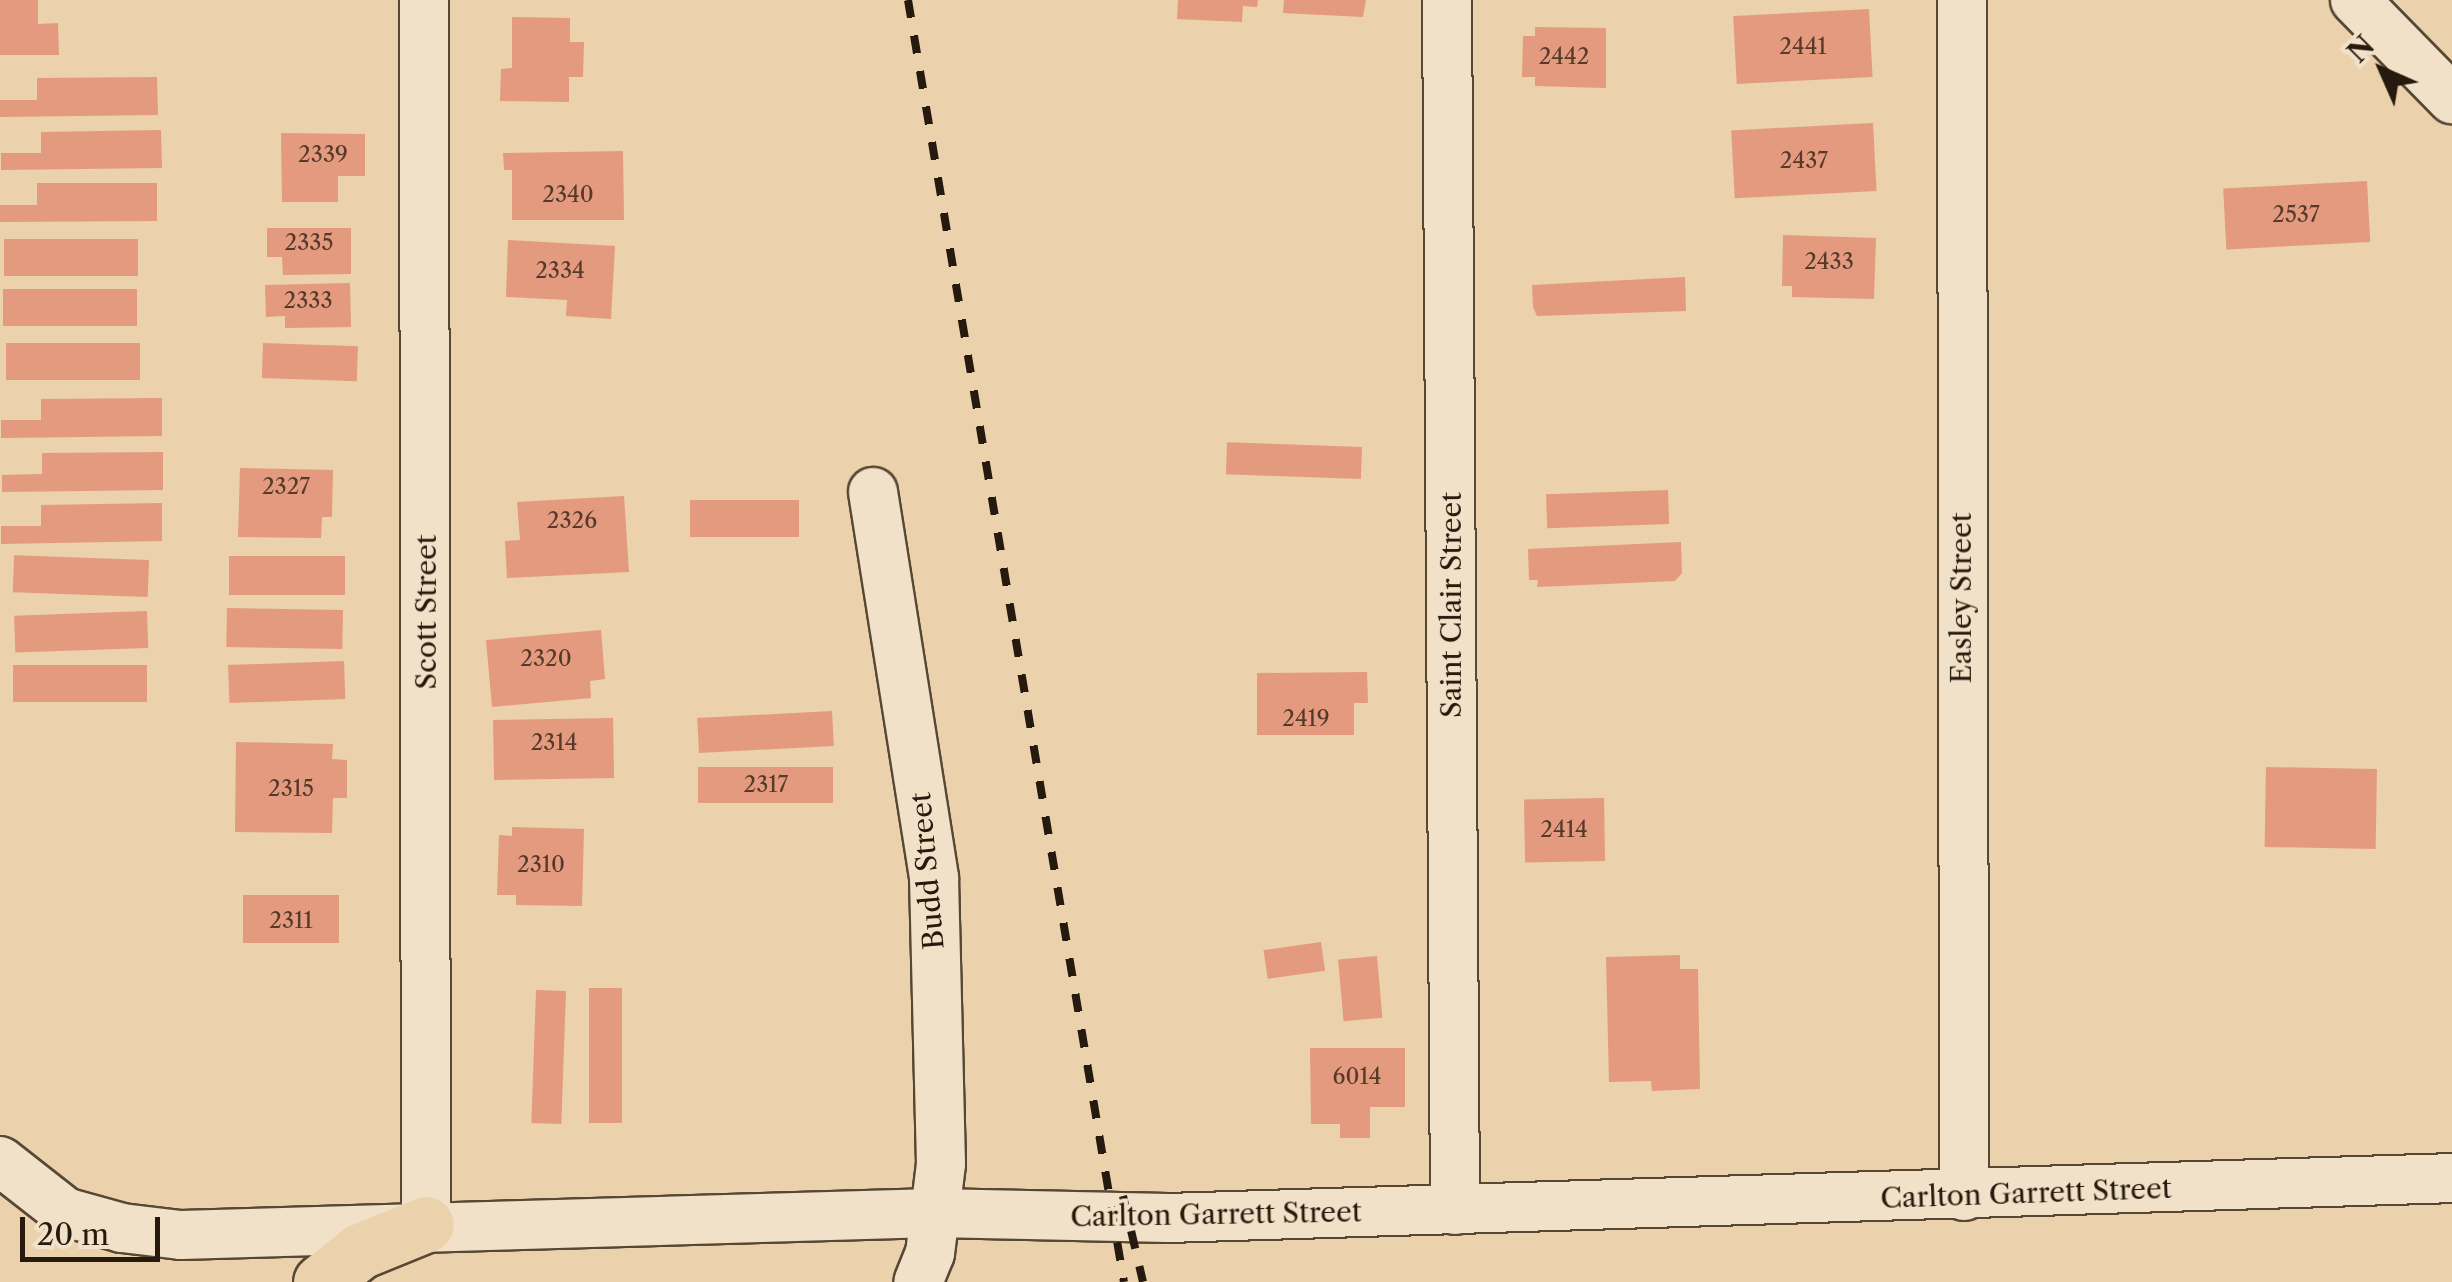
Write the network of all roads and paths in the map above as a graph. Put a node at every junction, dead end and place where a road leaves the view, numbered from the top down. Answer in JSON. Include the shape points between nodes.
{"nodes":[{"id":1,"x":424,"y":0,"type":"edge"},
{"id":2,"x":1447,"y":0,"type":"edge"},
{"id":3,"x":1962,"y":0,"type":"edge"},
{"id":4,"x":2355,"y":0,"type":"edge"},
{"id":5,"x":2452,"y":99,"type":"edge"},
{"id":6,"x":873,"y":492,"type":"dead end"},
{"id":7,"x":0,"y":1161,"type":"edge"},
{"id":8,"x":2452,"y":1178,"type":"edge"},
{"id":9,"x":1964,"y":1196,"type":"junction"},
{"id":10,"x":1455,"y":1210,"type":"junction"},
{"id":11,"x":426,"y":1224,"type":"junction"},
{"id":12,"x":933,"y":1257,"type":"edge"},
{"id":13,"x":321,"y":1282,"type":"edge"}],
"edges":[{"from":1,"to":11,"type":"street","name":"Scott Street"},
{"from":2,"to":10,"type":"street","name":"Saint Clair Street"},
{"from":3,"to":9,"type":"street","name":"Easley Street"},
{"from":4,"to":5,"type":"street"},
{"from":6,"to":12,"type":"street","name":"Budd Street","via":[[934,878],[941,1164]]},
{"from":7,"to":11,"type":"street","name":"Carlton Garrett Street","via":[[64,1212],[122,1228],[181,1235]]},
{"from":8,"to":9,"type":"street","name":"Carlton Garrett Street"},
{"from":9,"to":10,"type":"street","name":"Carlton Garrett Street"},
{"from":10,"to":12,"type":"street","name":"Carlton Garrett Street","via":[[1168,1218]]},
{"from":11,"to":12,"type":"street","name":"Carlton Garrett Street"},
{"from":11,"to":13,"type":"main road","via":[[360,1251]]}]}
